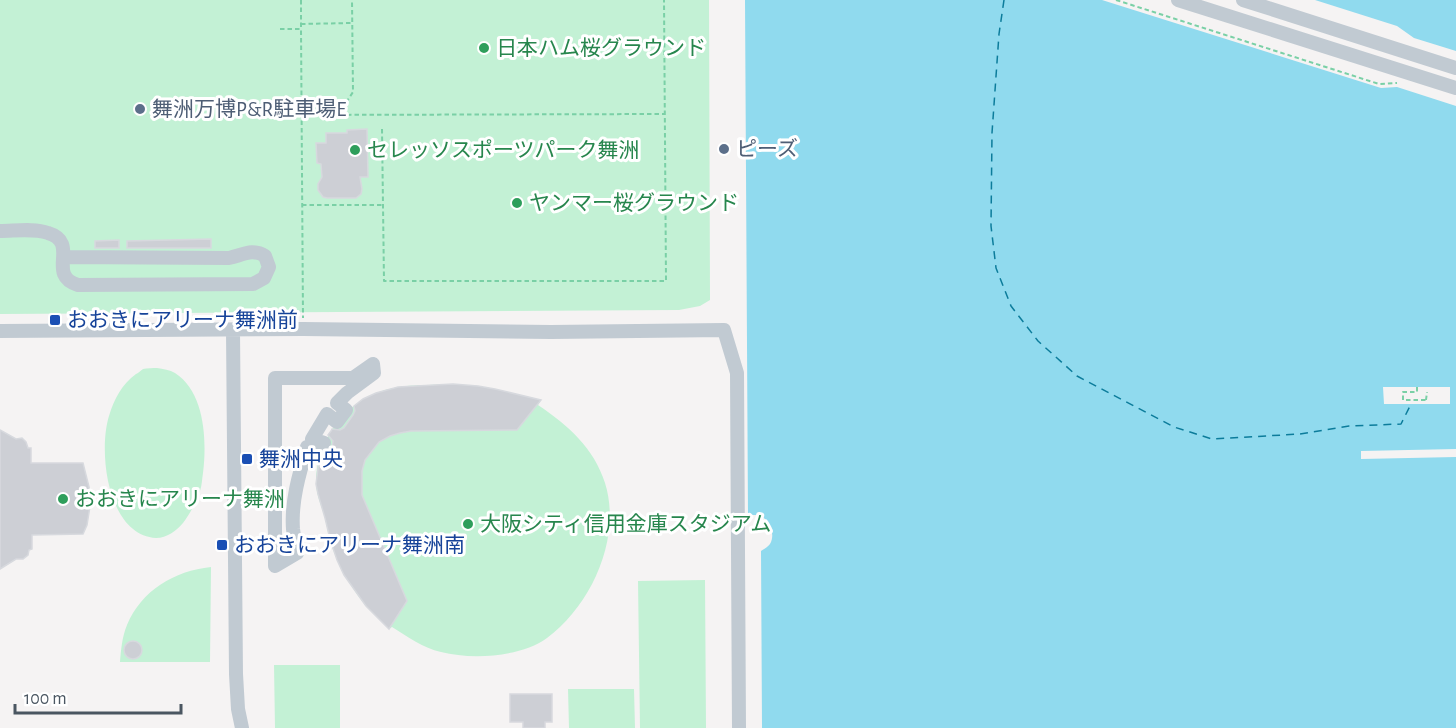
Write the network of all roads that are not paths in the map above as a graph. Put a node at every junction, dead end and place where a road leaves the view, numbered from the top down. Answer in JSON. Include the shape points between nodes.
{"nodes":[{"id":1,"x":1178,"y":0,"type":"edge"},
{"id":2,"x":1243,"y":0,"type":"edge"},
{"id":3,"x":1456,"y":68,"type":"edge"},
{"id":4,"x":1456,"y":88,"type":"edge"},
{"id":5,"x":0,"y":231,"type":"edge"},
{"id":6,"x":64,"y":257,"type":"junction"},
{"id":7,"x":0,"y":331,"type":"edge"},
{"id":8,"x":233,"y":331,"type":"junction"},
{"id":9,"x":312,"y":439,"type":"joint"},
{"id":10,"x":242,"y":728,"type":"edge"},
{"id":11,"x":739,"y":728,"type":"edge"}],
"edges":[{"from":1,"to":4,"type":"street"},
{"from":2,"to":3,"type":"street"},
{"from":5,"to":6,"type":"street","via":[[48,232],[60,240]]},
{"from":6,"to":6,"type":"street","via":[[229,258],[254,252],[265,256],[269,267],[264,278],[253,284],[78,285],[64,276]]},
{"from":7,"to":8,"type":"street"},
{"from":8,"to":10,"type":"street","via":[[236,674]]},
{"from":8,"to":11,"type":"street","via":[[724,330],[737,373]]},
{"from":9,"to":9,"type":"street","via":[[324,443],[320,452],[307,447],[299,475],[293,528],[297,553],[275,566],[275,378],[353,378],[373,364],[374,373],[337,403],[346,410],[337,422],[327,414]]}]}
